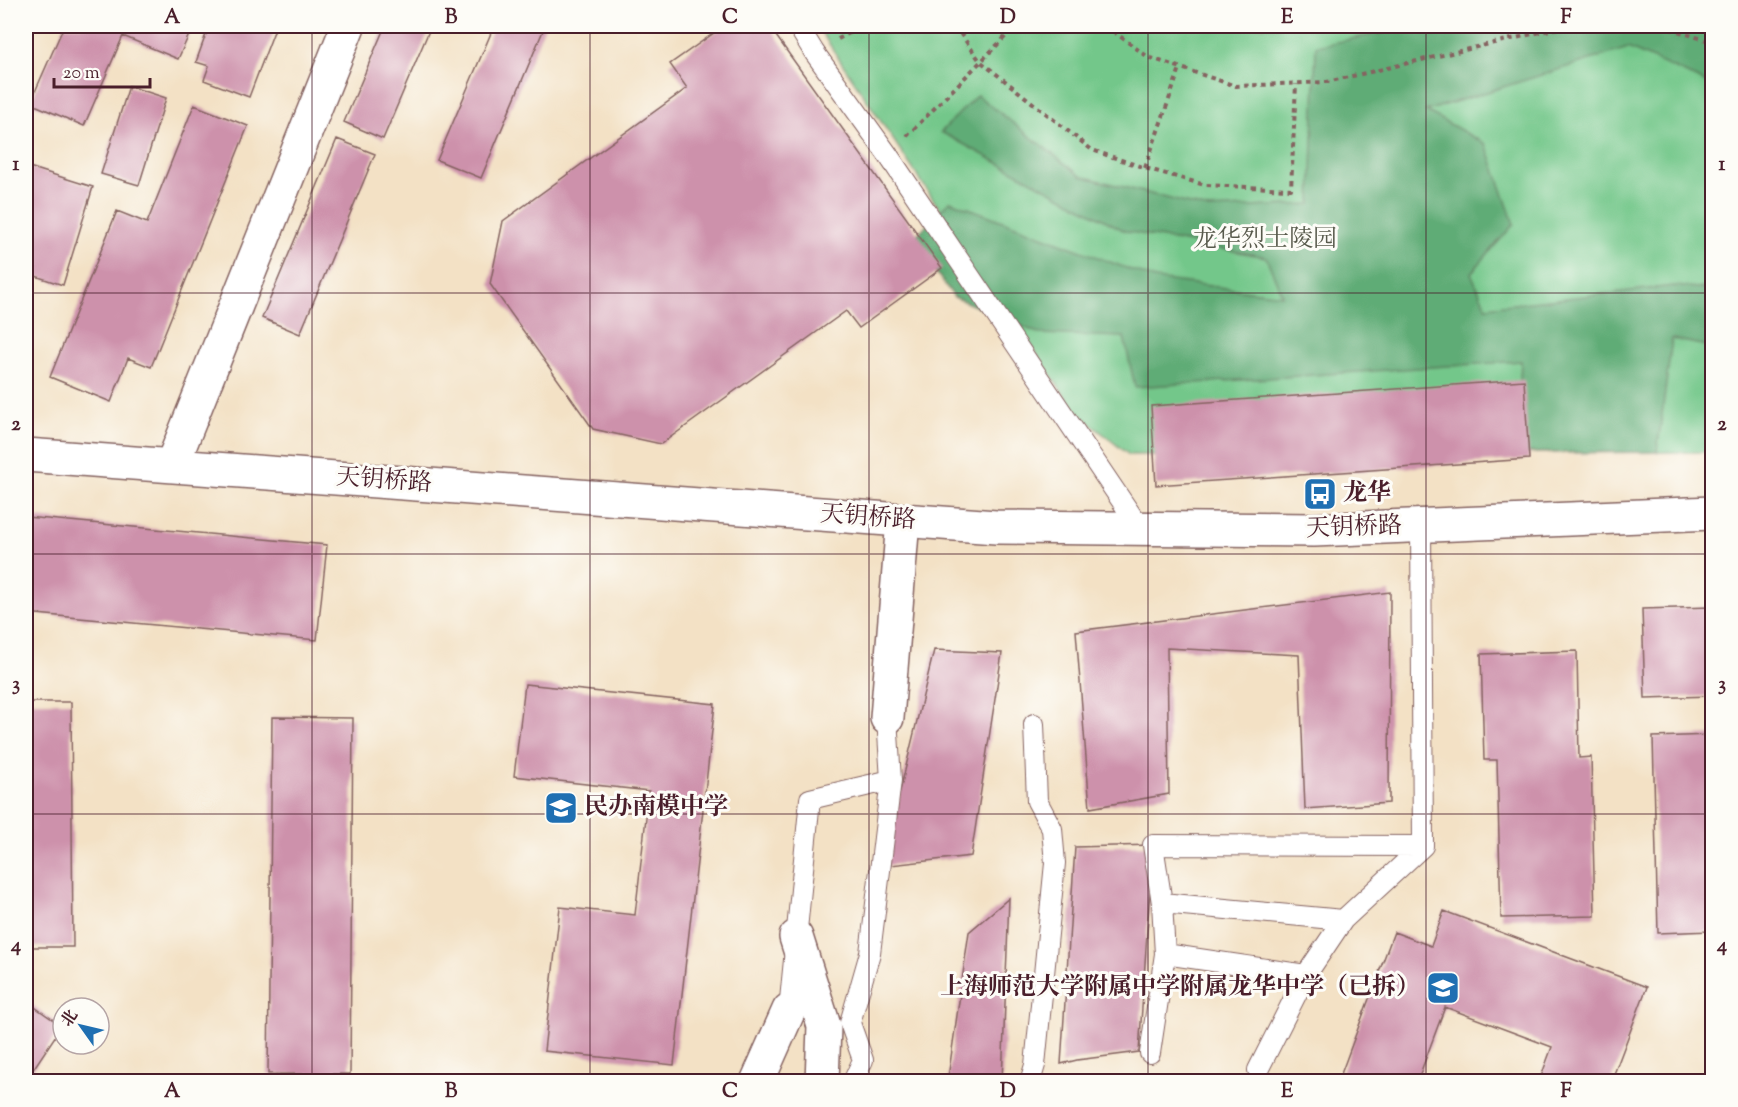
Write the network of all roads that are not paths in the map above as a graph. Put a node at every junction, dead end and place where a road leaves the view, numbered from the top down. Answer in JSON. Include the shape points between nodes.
{"nodes":[{"id":1,"x":348,"y":26,"type":"edge"},
{"id":2,"x":798,"y":26,"type":"edge"},
{"id":3,"x":26,"y":455,"type":"edge"},
{"id":4,"x":172,"y":465,"type":"junction"},
{"id":5,"x":1713,"y":513,"type":"edge"},
{"id":6,"x":903,"y":520,"type":"junction"},
{"id":7,"x":1421,"y":526,"type":"junction"},
{"id":8,"x":1140,"y":528,"type":"junction"},
{"id":9,"x":887,"y":718,"type":"joint"},
{"id":10,"x":1034,"y":724,"type":"dead end"},
{"id":11,"x":891,"y":780,"type":"junction"},
{"id":12,"x":1423,"y":846,"type":"junction"},
{"id":13,"x":1162,"y":903,"type":"junction"},
{"id":14,"x":1343,"y":920,"type":"junction"},
{"id":15,"x":796,"y":937,"type":"junction"},
{"id":16,"x":1165,"y":954,"type":"junction"},
{"id":17,"x":1306,"y":975,"type":"junction"},
{"id":18,"x":789,"y":1010,"type":"joint"},
{"id":19,"x":1150,"y":1053,"type":"dead end"},
{"id":20,"x":1258,"y":1070,"type":"dead end"},
{"id":21,"x":757,"y":1082,"type":"edge"},
{"id":22,"x":822,"y":1082,"type":"edge"},
{"id":23,"x":853,"y":1082,"type":"edge"},
{"id":24,"x":1030,"y":1082,"type":"edge"}],
"edges":[{"from":1,"to":4,"type":"street"},
{"from":2,"to":8,"type":"lane"},
{"from":3,"to":4,"type":"street","name":"天钥桥路"},
{"from":4,"to":6,"type":"street","name":"天钥桥路"},
{"from":5,"to":7,"type":"street","name":"天钥桥路"},
{"from":6,"to":8,"type":"street","name":"天钥桥路","via":[[996,527]]},
{"from":6,"to":9,"type":"street"},
{"from":7,"to":8,"type":"street","name":"天钥桥路","via":[[1314,530]]},
{"from":7,"to":12,"type":"lane"},
{"from":9,"to":11,"type":"lane"},
{"from":10,"to":24,"type":"lane","via":[[1037,801],[1052,829],[1055,863],[1035,1065]]},
{"from":11,"to":15,"type":"lane","via":[[810,799]]},
{"from":11,"to":23,"type":"lane","via":[[870,953],[850,1023],[863,1060]]},
{"from":12,"to":13,"type":"lane","via":[[1153,845]]},
{"from":12,"to":14,"type":"lane"},
{"from":13,"to":14,"type":"lane"},
{"from":13,"to":16,"type":"lane"},
{"from":14,"to":17,"type":"lane"},
{"from":15,"to":18,"type":"lane"},
{"from":15,"to":22,"type":"street","via":[[825,1026]]},
{"from":16,"to":17,"type":"lane"},
{"from":16,"to":19,"type":"lane"},
{"from":17,"to":20,"type":"lane"},
{"from":18,"to":21,"type":"street"}]}
